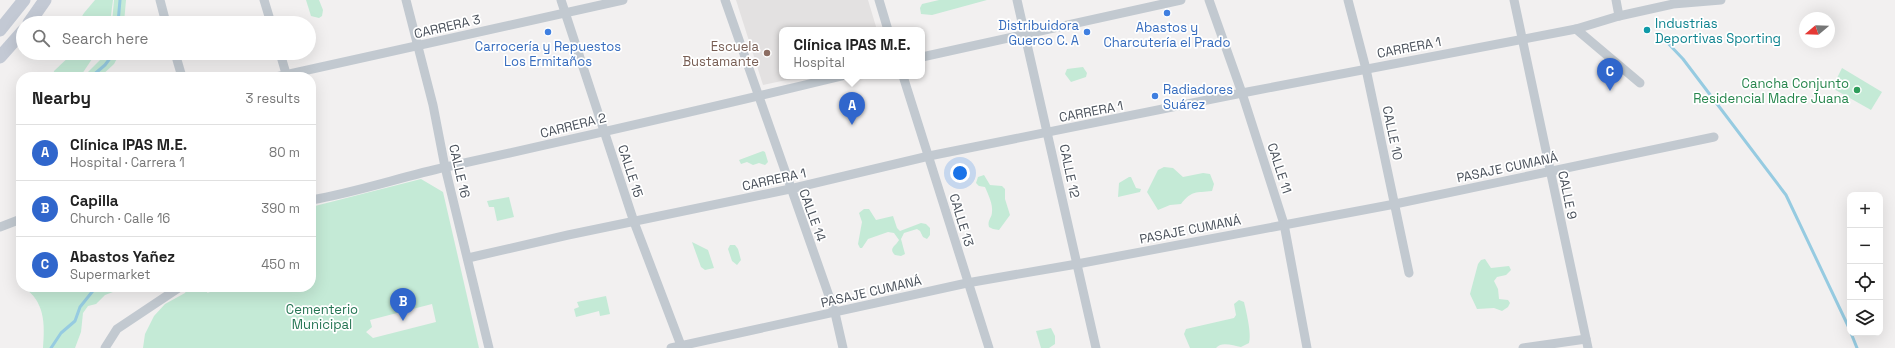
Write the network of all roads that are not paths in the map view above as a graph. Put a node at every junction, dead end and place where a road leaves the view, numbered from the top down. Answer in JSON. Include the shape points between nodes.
{"nodes":[{"id":1,"x":24,"y":0,"type":"edge"},
{"id":2,"x":44,"y":0,"type":"edge"},
{"id":3,"x":160,"y":0,"type":"edge"},
{"id":4,"x":264,"y":0,"type":"edge"},
{"id":5,"x":406,"y":0,"type":"edge"},
{"id":6,"x":561,"y":0,"type":"edge"},
{"id":7,"x":623,"y":0,"type":"edge"},
{"id":8,"x":725,"y":0,"type":"edge"},
{"id":9,"x":879,"y":0,"type":"edge"},
{"id":10,"x":1017,"y":0,"type":"edge"},
{"id":11,"x":1181,"y":0,"type":"edge"},
{"id":12,"x":1209,"y":0,"type":"edge"},
{"id":13,"x":1348,"y":0,"type":"edge"},
{"id":14,"x":1514,"y":0,"type":"edge"},
{"id":15,"x":1616,"y":0,"type":"edge"},
{"id":16,"x":1721,"y":0,"type":"edge"},
{"id":17,"x":566,"y":13,"type":"junction"},
{"id":18,"x":34,"y":16,"type":"edge"},
{"id":19,"x":164,"y":16,"type":"edge"},
{"id":20,"x":269,"y":16,"type":"edge"},
{"id":21,"x":1619,"y":16,"type":"junction"},
{"id":22,"x":887,"y":27,"type":"edge"},
{"id":23,"x":0,"y":30,"type":"edge"},
{"id":24,"x":1576,"y":30,"type":"junction"},
{"id":25,"x":1025,"y":34,"type":"junction"},
{"id":26,"x":16,"y":39,"type":"edge"},
{"id":27,"x":1522,"y":40,"type":"junction"},
{"id":28,"x":418,"y":46,"type":"junction"},
{"id":29,"x":925,"y":56,"type":"edge"},
{"id":30,"x":0,"y":57,"type":"edge"},
{"id":31,"x":177,"y":60,"type":"edge"},
{"id":32,"x":282,"y":60,"type":"edge"},
{"id":33,"x":1366,"y":69,"type":"junction"},
{"id":34,"x":181,"y":72,"type":"edge"},
{"id":35,"x":285,"y":72,"type":"edge"},
{"id":36,"x":304,"y":72,"type":"edge"},
{"id":37,"x":830,"y":79,"type":"edge"},
{"id":38,"x":904,"y":79,"type":"edge"},
{"id":39,"x":1640,"y":83,"type":"dead end"},
{"id":40,"x":1242,"y":93,"type":"junction"},
{"id":41,"x":760,"y":96,"type":"junction"},
{"id":42,"x":604,"y":131,"type":"junction"},
{"id":43,"x":1048,"y":132,"type":"junction"},
{"id":44,"x":1714,"y":137,"type":"dead end"},
{"id":45,"x":929,"y":156,"type":"junction"},
{"id":46,"x":445,"y":167,"type":"junction"},
{"id":47,"x":1550,"y":171,"type":"junction"},
{"id":48,"x":790,"y":189,"type":"junction"},
{"id":49,"x":316,"y":199,"type":"edge"},
{"id":50,"x":1395,"y":204,"type":"junction"},
{"id":51,"x":16,"y":221,"type":"edge"},
{"id":52,"x":634,"y":222,"type":"junction"},
{"id":53,"x":1284,"y":224,"type":"junction"},
{"id":54,"x":0,"y":227,"type":"edge"},
{"id":55,"x":468,"y":258,"type":"junction"},
{"id":56,"x":1077,"y":264,"type":"junction"},
{"id":57,"x":1409,"y":274,"type":"dead end"},
{"id":58,"x":967,"y":283,"type":"junction"},
{"id":59,"x":172,"y":292,"type":"edge"},
{"id":60,"x":835,"y":313,"type":"junction"},
{"id":61,"x":1587,"y":344,"type":"edge"},
{"id":62,"x":682,"y":347,"type":"edge"},
{"id":63,"x":105,"y":348,"type":"edge"},
{"id":64,"x":489,"y":348,"type":"edge"},
{"id":65,"x":671,"y":348,"type":"edge"},
{"id":66,"x":843,"y":348,"type":"edge"},
{"id":67,"x":989,"y":348,"type":"edge"},
{"id":68,"x":1096,"y":348,"type":"edge"},
{"id":69,"x":1307,"y":348,"type":"edge"},
{"id":70,"x":1523,"y":348,"type":"edge"}],
"edges":[{"from":1,"to":23,"type":"main road"},
{"from":2,"to":18,"type":"main road"},
{"from":3,"to":19,"type":"street"},
{"from":4,"to":20,"type":"street"},
{"from":5,"to":28,"type":"street","name":"CALLE 16"},
{"from":6,"to":17,"type":"street","name":"CALLE 15"},
{"from":7,"to":17,"type":"street","name":"CARRERA 3"},
{"from":8,"to":41,"type":"street","name":"CALLE 14"},
{"from":9,"to":22,"type":"street"},
{"from":10,"to":25,"type":"street","name":"CALLE 12"},
{"from":11,"to":25,"type":"street"},
{"from":12,"to":40,"type":"street","name":"CALLE 11"},
{"from":13,"to":33,"type":"street","name":"CALLE 10"},
{"from":14,"to":27,"type":"street","name":"CALLE 9"},
{"from":15,"to":21,"type":"street"},
{"from":16,"to":21,"type":"street","name":"CARRERA 1","via":[[1673,4]]},
{"from":17,"to":28,"type":"street","name":"CARRERA 3"},
{"from":17,"to":42,"type":"street","name":"CALLE 15"},
{"from":21,"to":24,"type":"street","name":"CARRERA 1"},
{"from":24,"to":27,"type":"street","name":"CARRERA 1"},
{"from":24,"to":39,"type":"street"},
{"from":25,"to":29,"type":"street"},
{"from":25,"to":43,"type":"street","name":"CALLE 12"},
{"from":26,"to":30,"type":"main road"},
{"from":27,"to":33,"type":"street","name":"CARRERA 1"},
{"from":27,"to":47,"type":"street","name":"CALLE 9"},
{"from":28,"to":36,"type":"street","name":"CARRERA 3"},
{"from":28,"to":46,"type":"street","name":"CALLE 16"},
{"from":31,"to":34,"type":"street"},
{"from":32,"to":35,"type":"street"},
{"from":33,"to":40,"type":"street","name":"CARRERA 1"},
{"from":33,"to":50,"type":"street","name":"CALLE 10"},
{"from":37,"to":41,"type":"street","name":"CARRERA 2"},
{"from":38,"to":45,"type":"street","name":"CALLE 13"},
{"from":40,"to":43,"type":"street","name":"CARRERA 1"},
{"from":40,"to":53,"type":"street","name":"CALLE 11"},
{"from":41,"to":42,"type":"street","name":"CARRERA 2"},
{"from":41,"to":48,"type":"street","name":"CALLE 14"},
{"from":42,"to":46,"type":"street","name":"CARRERA 2"},
{"from":42,"to":52,"type":"street","name":"CALLE 15"},
{"from":43,"to":45,"type":"street","name":"CARRERA 1"},
{"from":43,"to":56,"type":"street","name":"CALLE 12"},
{"from":44,"to":47,"type":"street","name":"PASAJE CUMANÁ"},
{"from":45,"to":48,"type":"street","name":"CARRERA 1"},
{"from":45,"to":58,"type":"street","name":"CALLE 13"},
{"from":46,"to":49,"type":"street","name":"CARRERA 2"},
{"from":46,"to":55,"type":"street","name":"CALLE 16"},
{"from":47,"to":50,"type":"street","name":"PASAJE CUMANÁ"},
{"from":47,"to":61,"type":"street","name":"CALLE 9"},
{"from":48,"to":52,"type":"street","name":"CARRERA 1"},
{"from":48,"to":60,"type":"street","name":"CALLE 14"},
{"from":50,"to":53,"type":"street","name":"PASAJE CUMANÁ"},
{"from":50,"to":57,"type":"street","name":"CALLE 10"},
{"from":51,"to":54,"type":"street"},
{"from":52,"to":55,"type":"street","name":"CARRERA 1","via":[[568,234]]},
{"from":52,"to":62,"type":"street","name":"CALLE 15"},
{"from":53,"to":56,"type":"street","name":"PASAJE CUMANÁ"},
{"from":53,"to":69,"type":"street","name":"CALLE 11"},
{"from":55,"to":64,"type":"street","name":"CALLE 16"},
{"from":56,"to":58,"type":"street","name":"PASAJE CUMANÁ"},
{"from":56,"to":68,"type":"street","name":"CALLE 12"},
{"from":58,"to":60,"type":"street","name":"PASAJE CUMANÁ"},
{"from":58,"to":67,"type":"street","name":"CALLE 13"},
{"from":59,"to":63,"type":"street","via":[[117,329]]},
{"from":60,"to":62,"type":"street","name":"PASAJE CUMANÁ"},
{"from":60,"to":66,"type":"street","name":"CALLE 14"},
{"from":61,"to":70,"type":"street"},
{"from":62,"to":65,"type":"street","name":"PASAJE CUMANÁ"}]}
